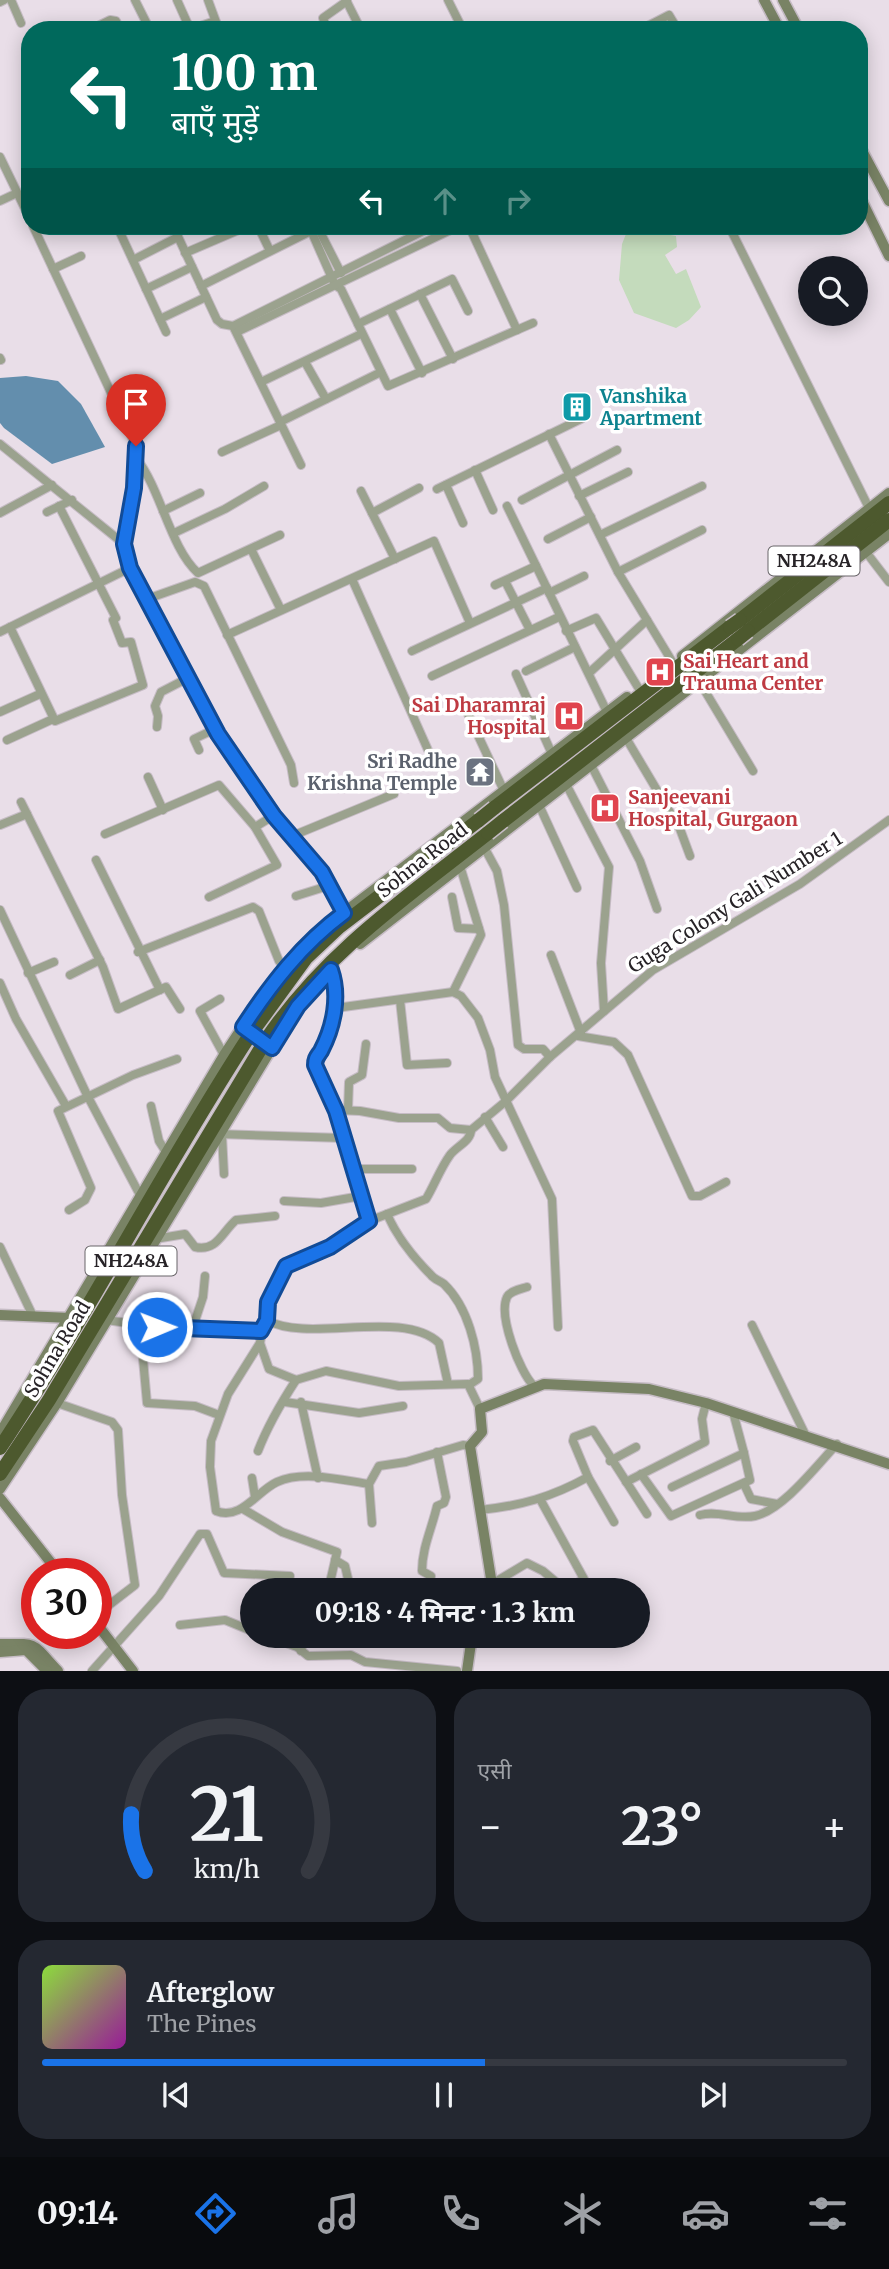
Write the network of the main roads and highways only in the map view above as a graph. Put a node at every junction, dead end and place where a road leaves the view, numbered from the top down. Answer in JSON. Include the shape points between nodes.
{"nodes":[{"id":1,"x":764,"y":0,"type":"edge"},
{"id":2,"x":783,"y":0,"type":"edge"},
{"id":3,"x":775,"y":21,"type":"edge"},
{"id":4,"x":794,"y":21,"type":"edge"},
{"id":5,"x":868,"y":162,"type":"edge"},
{"id":6,"x":889,"y":201,"type":"edge"},
{"id":7,"x":868,"y":213,"type":"edge"},
{"id":8,"x":889,"y":256,"type":"edge"},
{"id":9,"x":889,"y":494,"type":"edge"},
{"id":10,"x":889,"y":503,"type":"edge"},
{"id":11,"x":889,"y":520,"type":"edge"},
{"id":12,"x":889,"y":534,"type":"edge"},
{"id":13,"x":739,"y":629,"type":"junction"},
{"id":14,"x":485,"y":812,"type":"junction"},
{"id":15,"x":494,"y":834,"type":"junction"},
{"id":16,"x":248,"y":1031,"type":"junction"},
{"id":17,"x":267,"y":1044,"type":"junction"},
{"id":18,"x":0,"y":1315,"type":"edge"},
{"id":19,"x":71,"y":1318,"type":"junction"},
{"id":20,"x":0,"y":1433,"type":"edge"},
{"id":21,"x":0,"y":1448,"type":"edge"},
{"id":22,"x":889,"y":1464,"type":"edge"},
{"id":23,"x":0,"y":1474,"type":"edge"},
{"id":24,"x":0,"y":1489,"type":"edge"},
{"id":25,"x":0,"y":1498,"type":"edge"},
{"id":26,"x":47,"y":1558,"type":"edge"},
{"id":27,"x":491,"y":1578,"type":"edge"},
{"id":28,"x":112,"y":1643,"type":"edge"},
{"id":29,"x":0,"y":1644,"type":"edge"},
{"id":30,"x":470,"y":1648,"type":"edge"},
{"id":31,"x":0,"y":1652,"type":"edge"},
{"id":32,"x":47,"y":1671,"type":"edge"},
{"id":33,"x":58,"y":1671,"type":"edge"},
{"id":34,"x":133,"y":1671,"type":"edge"},
{"id":35,"x":467,"y":1671,"type":"edge"}],
"edges":[{"from":1,"to":3,"type":"main road"},
{"from":2,"to":4,"type":"main road"},
{"from":5,"to":6,"type":"main road"},
{"from":7,"to":8,"type":"main road"},
{"from":9,"to":13,"type":"main road"},
{"from":10,"to":13,"type":"highway","name":"Sohna Road","number":"NH248A"},
{"from":11,"to":13,"type":"highway","name":"Sohna Road","number":"NH248A"},
{"from":12,"to":13,"type":"main road"},
{"from":13,"to":14,"type":"highway","name":"Sohna Road","number":"NH248A"},
{"from":13,"to":14,"type":"main road","via":[[673,663],[504,791]]},
{"from":13,"to":15,"type":"highway","name":"Sohna Road","number":"NH248A"},
{"from":13,"to":15,"type":"main road","via":[[699,681],[539,805]]},
{"from":14,"to":15,"type":"main road"},
{"from":14,"to":16,"type":"highway","name":"Sohna Road","number":"NH248A","via":[[339,927],[299,966]]},
{"from":14,"to":16,"type":"main road","via":[[321,930],[285,968]]},
{"from":15,"to":17,"type":"main road","via":[[331,970]]},
{"from":15,"to":17,"type":"highway","name":"Sohna Road","number":"NH248A","via":[[355,937],[292,1002]]},
{"from":16,"to":17,"type":"main road"},
{"from":16,"to":19,"type":"main road","via":[[224,1055]]},
{"from":16,"to":21,"type":"highway","name":"Sohna Road","number":"NH248A","via":[[37,1393]]},
{"from":17,"to":23,"type":"highway","name":"Sohna Road","number":"NH248A"},
{"from":17,"to":24,"type":"main road","via":[[220,1135]]},
{"from":18,"to":19,"type":"main road"},
{"from":19,"to":20,"type":"main road"},
{"from":22,"to":27,"type":"main road","via":[[837,1444],[649,1389],[533,1385],[480,1409],[482,1432],[470,1446]]},
{"from":25,"to":26,"type":"main road"},
{"from":28,"to":34,"type":"main road"},
{"from":29,"to":33,"type":"main road","via":[[32,1644]]},
{"from":30,"to":35,"type":"main road"},
{"from":31,"to":32,"type":"main road","via":[[26,1650]]}]}
